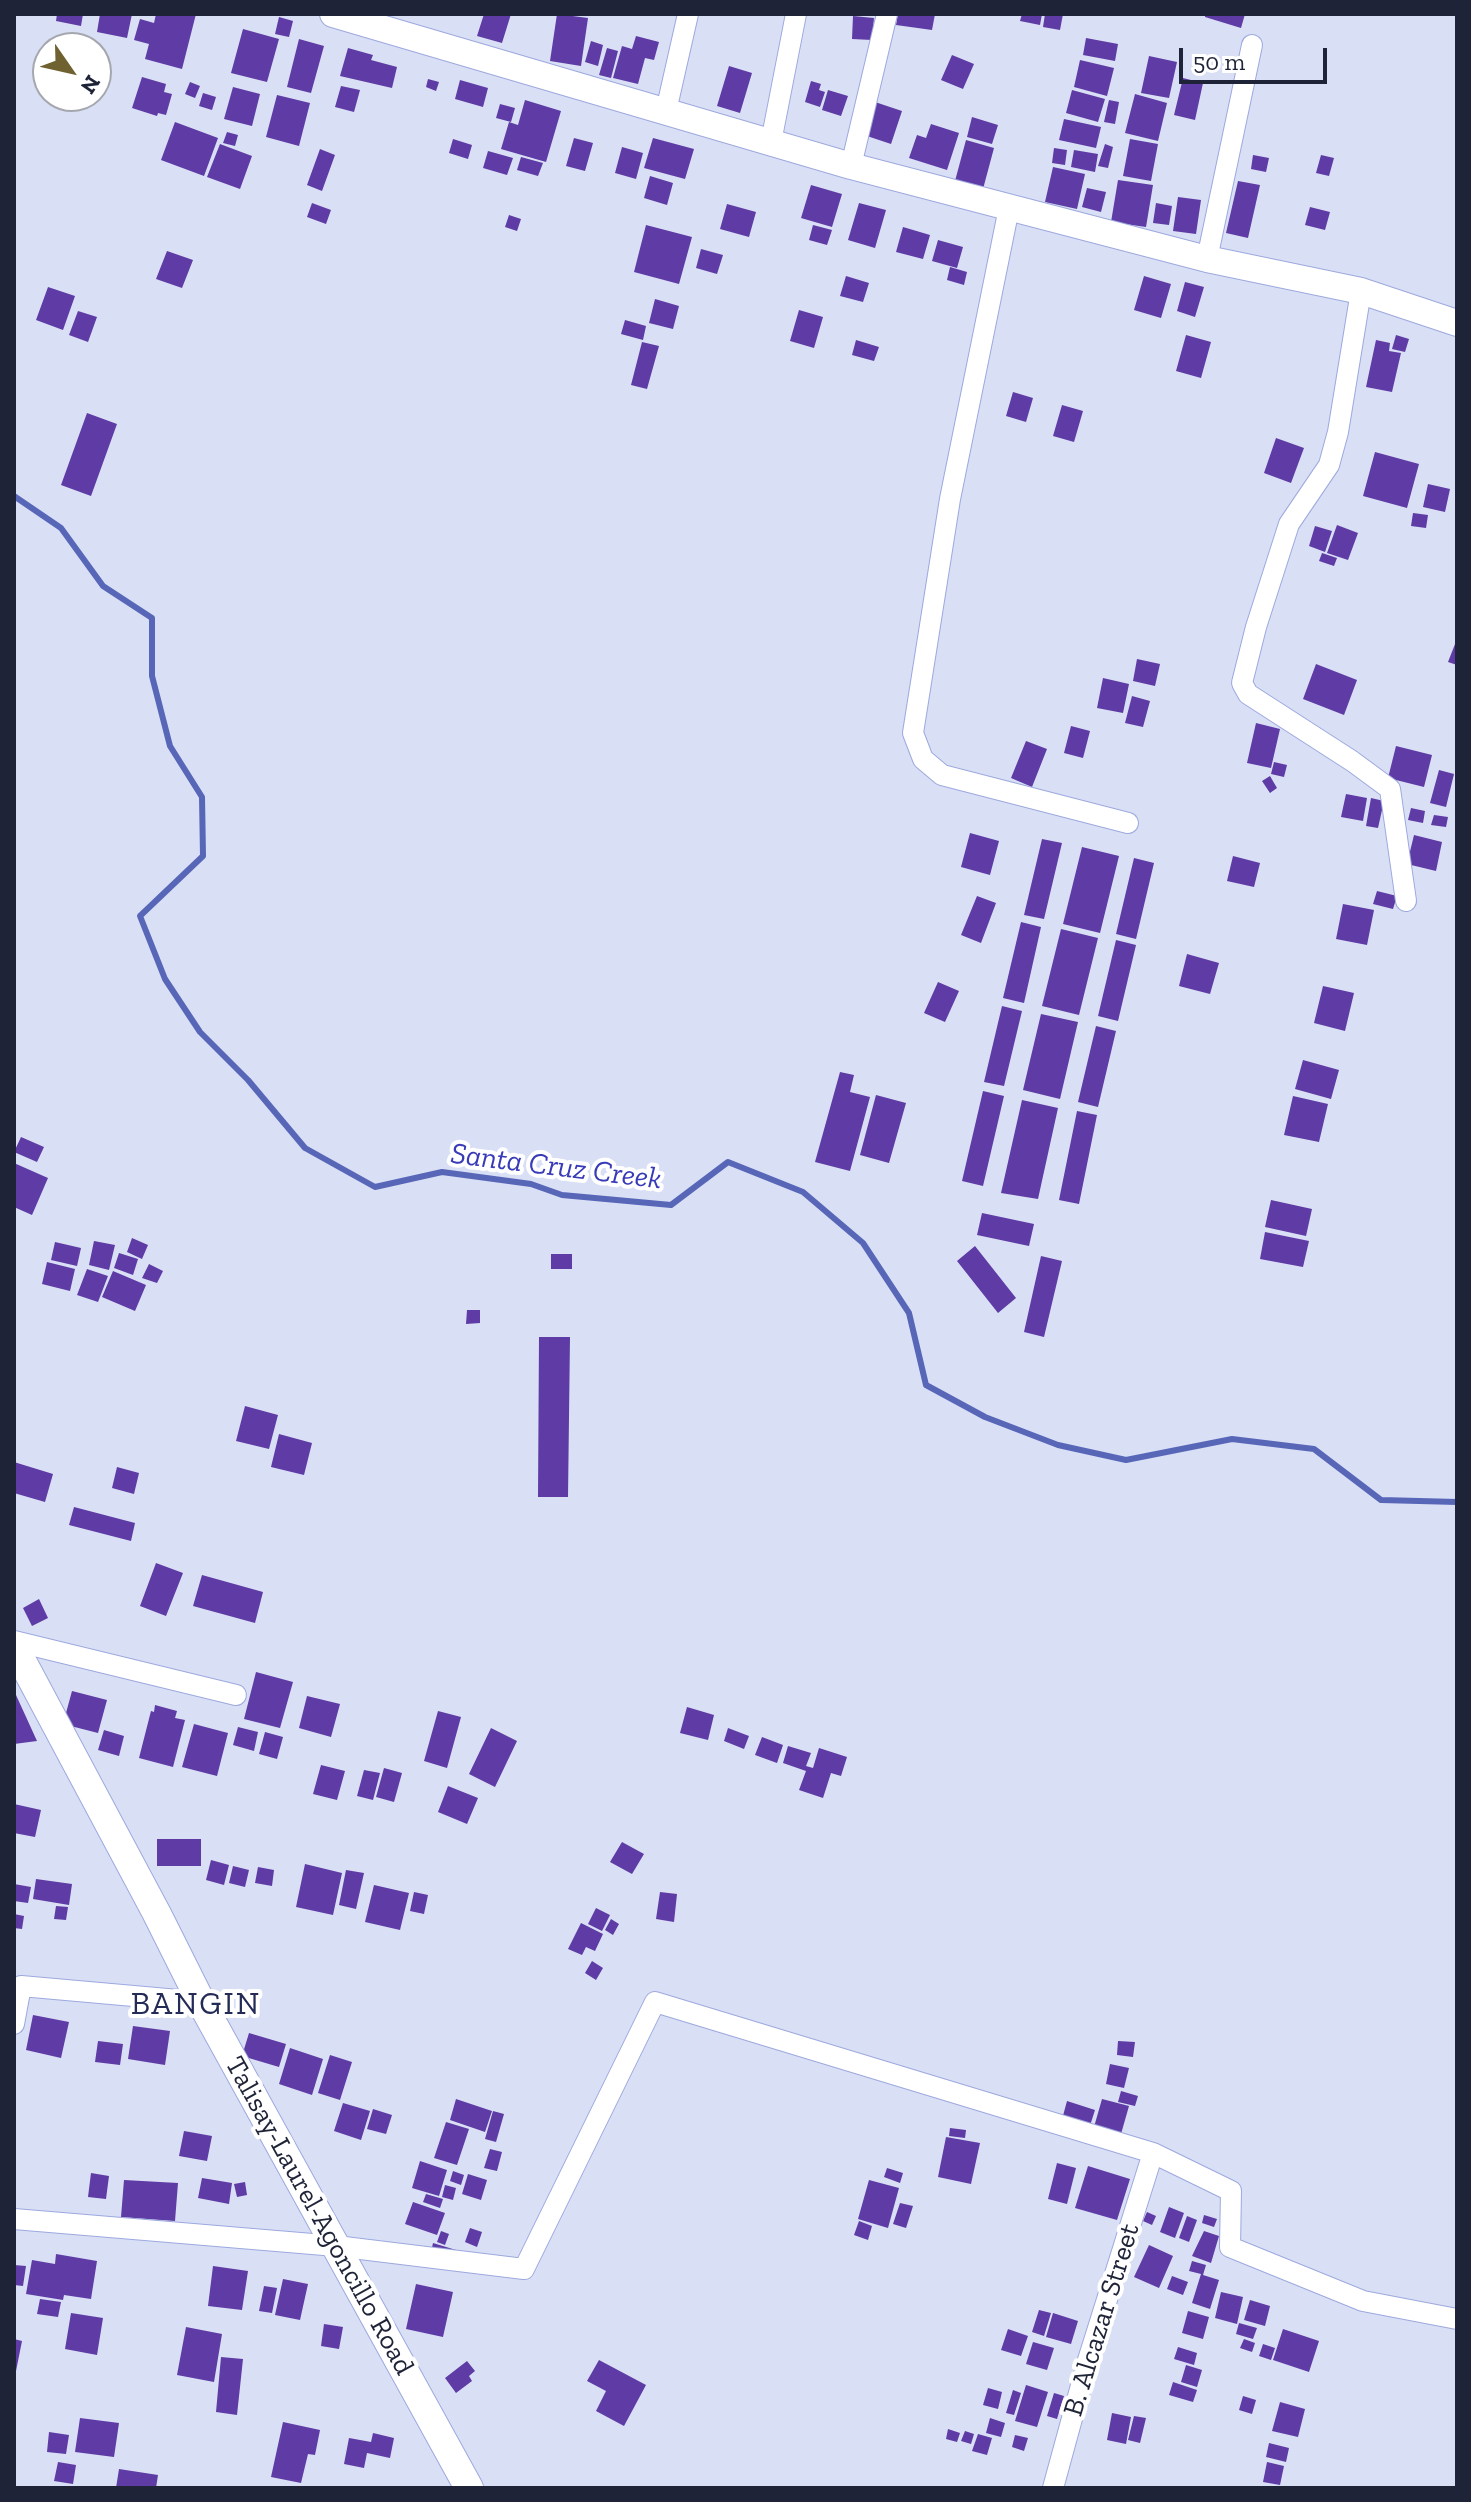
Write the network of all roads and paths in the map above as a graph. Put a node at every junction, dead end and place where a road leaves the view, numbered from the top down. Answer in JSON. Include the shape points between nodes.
{"nodes":[{"id":1,"x":333,"y":14,"type":"edge"},
{"id":2,"x":688,"y":14,"type":"edge"},
{"id":3,"x":796,"y":14,"type":"edge"},
{"id":4,"x":887,"y":14,"type":"edge"},
{"id":5,"x":1252,"y":45,"type":"dead end"},
{"id":6,"x":666,"y":111,"type":"junction"},
{"id":7,"x":771,"y":142,"type":"junction"},
{"id":8,"x":851,"y":166,"type":"junction"},
{"id":9,"x":1009,"y":208,"type":"junction"},
{"id":10,"x":1207,"y":259,"type":"junction"},
{"id":11,"x":1361,"y":291,"type":"junction"},
{"id":12,"x":1457,"y":323,"type":"edge"},
{"id":13,"x":1128,"y":823,"type":"dead end"},
{"id":14,"x":1406,"y":901,"type":"dead end"},
{"id":15,"x":14,"y":1644,"type":"edge"},
{"id":16,"x":236,"y":1695,"type":"dead end"},
{"id":17,"x":201,"y":2002,"type":"junction"},
{"id":18,"x":14,"y":2024,"type":"edge"},
{"id":19,"x":1153,"y":2153,"type":"junction"},
{"id":20,"x":14,"y":2219,"type":"edge"},
{"id":21,"x":336,"y":2246,"type":"junction"},
{"id":22,"x":1457,"y":2319,"type":"edge"},
{"id":23,"x":469,"y":2488,"type":"edge"},
{"id":24,"x":1053,"y":2488,"type":"edge"}],
"edges":[{"from":1,"to":6,"type":"street"},
{"from":2,"to":6,"type":"street"},
{"from":3,"to":7,"type":"street"},
{"from":4,"to":8,"type":"street"},
{"from":5,"to":10,"type":"street"},
{"from":6,"to":7,"type":"street"},
{"from":7,"to":8,"type":"street"},
{"from":8,"to":9,"type":"street"},
{"from":9,"to":10,"type":"street"},
{"from":9,"to":13,"type":"street","via":[[950,499],[913,733],[923,759],[942,775]]},
{"from":10,"to":11,"type":"street"},
{"from":11,"to":12,"type":"street"},
{"from":11,"to":14,"type":"street","via":[[1329,465],[1289,524],[1242,683],[1248,694],[1390,789]]},
{"from":15,"to":16,"type":"street"},
{"from":15,"to":17,"type":"main road","name":"Talisay-Laurel-Agoncillo Road"},
{"from":17,"to":18,"type":"street","via":[[21,1986]]},
{"from":17,"to":21,"type":"main road","name":"Talisay-Laurel-Agoncillo Road"},
{"from":19,"to":21,"type":"street","via":[[655,2002],[524,2269]]},
{"from":19,"to":22,"type":"street","via":[[1231,2191],[1230,2247],[1363,2301]]},
{"from":19,"to":24,"type":"street","name":"B. Alcazar Street"},
{"from":20,"to":21,"type":"street"},
{"from":21,"to":23,"type":"main road","name":"Talisay-Laurel-Agoncillo Road"}]}
